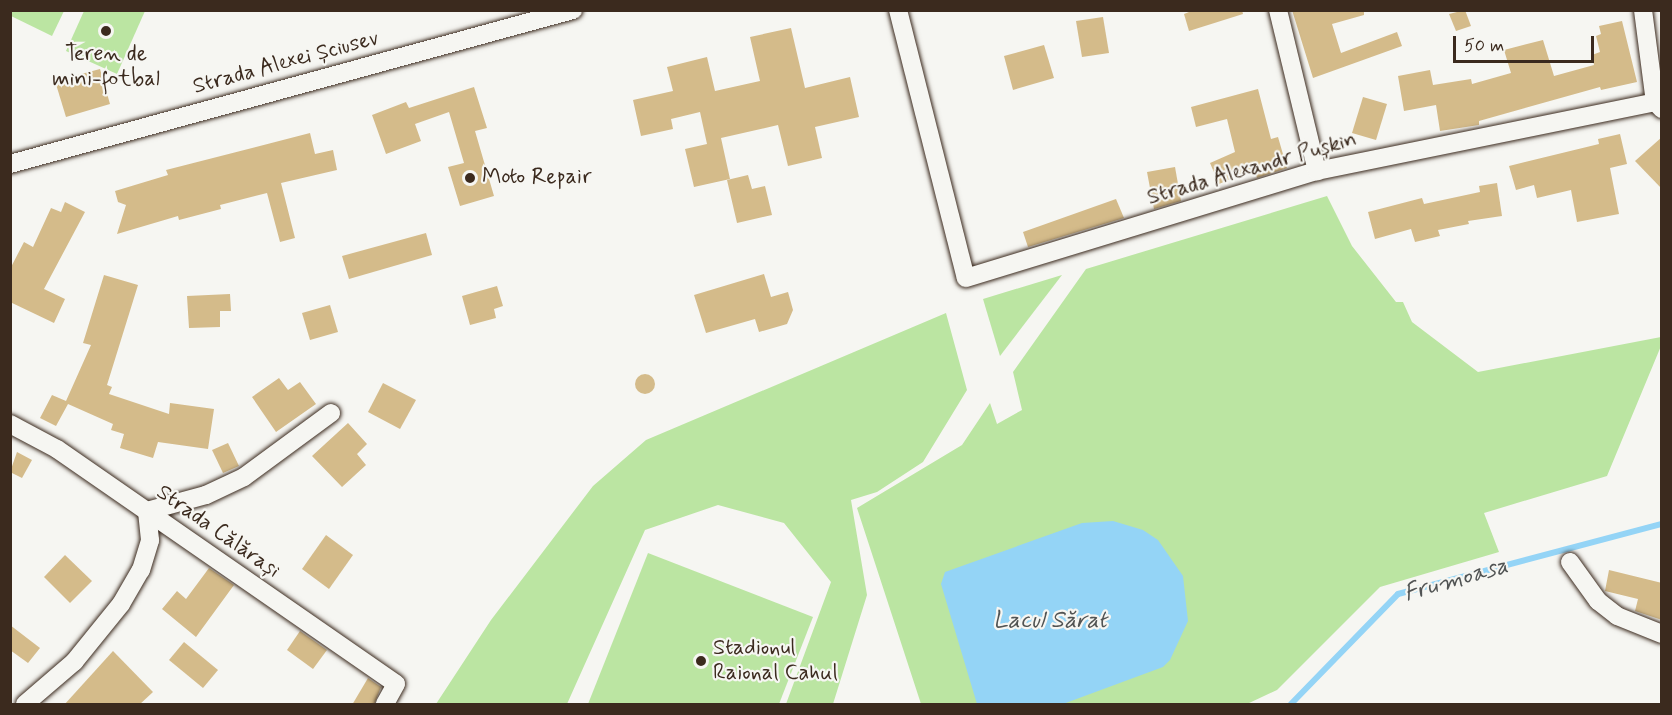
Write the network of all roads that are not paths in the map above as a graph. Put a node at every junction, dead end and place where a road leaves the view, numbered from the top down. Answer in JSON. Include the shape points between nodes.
{"nodes":[{"id":1,"x":573,"y":10,"type":"edge"},
{"id":2,"x":898,"y":10,"type":"edge"},
{"id":3,"x":1278,"y":10,"type":"edge"},
{"id":4,"x":1643,"y":10,"type":"edge"},
{"id":5,"x":1659,"y":104,"type":"edge"},
{"id":6,"x":10,"y":164,"type":"edge"},
{"id":7,"x":1317,"y":171,"type":"junction"},
{"id":8,"x":331,"y":413,"type":"dead end"},
{"id":9,"x":10,"y":424,"type":"edge"},
{"id":10,"x":147,"y":511,"type":"junction"},
{"id":11,"x":1570,"y":562,"type":"dead end"},
{"id":12,"x":1662,"y":634,"type":"edge"},
{"id":13,"x":25,"y":705,"type":"edge"},
{"id":14,"x":385,"y":705,"type":"edge"}],
"edges":[{"from":1,"to":6,"type":"street","name":"Strada Alexei Șciusev"},
{"from":2,"to":7,"type":"street","name":"Strada Alexandr Pușkin","via":[[966,278]]},
{"from":3,"to":7,"type":"street"},
{"from":4,"to":5,"type":"street"},
{"from":5,"to":7,"type":"street","name":"Strada Alexandr Pușkin"},
{"from":8,"to":10,"type":"street","via":[[244,477],[206,495]]},
{"from":9,"to":10,"type":"street","name":"Strada Călărași","via":[[57,449]]},
{"from":10,"to":13,"type":"street","via":[[150,540],[141,570],[122,604],[74,662]]},
{"from":10,"to":14,"type":"street","name":"Strada Călărași","via":[[396,684]]},
{"from":11,"to":12,"type":"street","via":[[1598,601],[1617,616]]}]}
